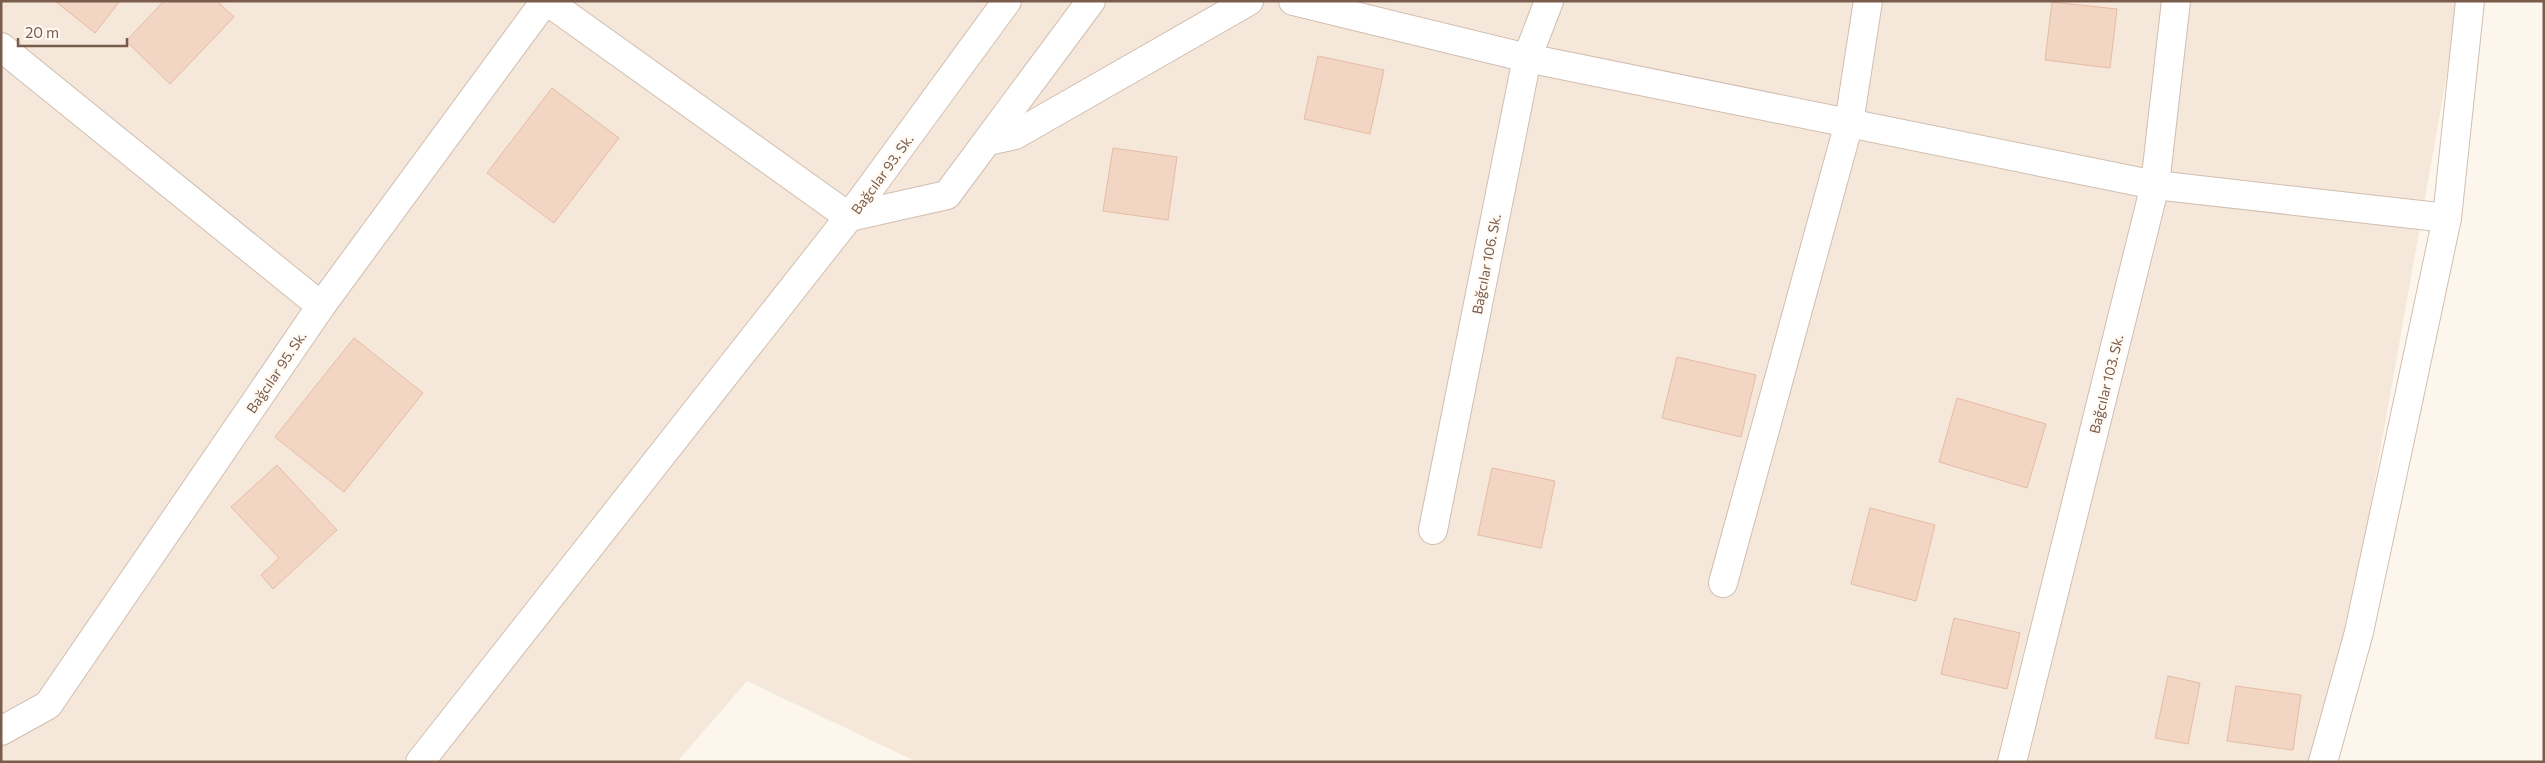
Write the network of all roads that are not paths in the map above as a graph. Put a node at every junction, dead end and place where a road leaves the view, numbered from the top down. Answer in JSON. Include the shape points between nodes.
{"nodes":[{"id":1,"x":546,"y":1,"type":"edge"},
{"id":2,"x":1007,"y":1,"type":"edge"},
{"id":3,"x":1091,"y":1,"type":"edge"},
{"id":4,"x":1249,"y":1,"type":"edge"},
{"id":5,"x":1293,"y":1,"type":"edge"},
{"id":6,"x":1549,"y":1,"type":"edge"},
{"id":7,"x":1868,"y":1,"type":"edge"},
{"id":8,"x":2176,"y":1,"type":"edge"},
{"id":9,"x":2470,"y":1,"type":"edge"},
{"id":10,"x":1,"y":47,"type":"edge"},
{"id":11,"x":1527,"y":58,"type":"junction"},
{"id":12,"x":1849,"y":123,"type":"junction"},
{"id":13,"x":988,"y":141,"type":"junction"},
{"id":14,"x":2155,"y":185,"type":"junction"},
{"id":15,"x":849,"y":217,"type":"junction"},
{"id":16,"x":2447,"y":218,"type":"junction"},
{"id":17,"x":322,"y":306,"type":"junction"},
{"id":18,"x":1433,"y":530,"type":"dead end"},
{"id":19,"x":1723,"y":583,"type":"dead end"},
{"id":20,"x":1,"y":732,"type":"edge"},
{"id":21,"x":420,"y":762,"type":"edge"},
{"id":22,"x":2012,"y":762,"type":"edge"},
{"id":23,"x":2323,"y":762,"type":"edge"}],
"edges":[{"from":1,"to":15,"type":"street"},
{"from":1,"to":17,"type":"street","name":"Bağcılar 95. Sk."},
{"from":2,"to":15,"type":"street","name":"Bağcılar 93. Sk."},
{"from":3,"to":13,"type":"street","name":"Bağcılar 93. Sk."},
{"from":4,"to":13,"type":"street","via":[[1015,135]]},
{"from":5,"to":11,"type":"street"},
{"from":6,"to":11,"type":"street","name":"Bağcılar 106. Sk."},
{"from":7,"to":12,"type":"street"},
{"from":8,"to":14,"type":"street","name":"Bağcılar 103. Sk."},
{"from":9,"to":16,"type":"street"},
{"from":10,"to":17,"type":"street"},
{"from":11,"to":12,"type":"street"},
{"from":11,"to":18,"type":"street","name":"Bağcılar 106. Sk."},
{"from":12,"to":14,"type":"street"},
{"from":12,"to":19,"type":"street"},
{"from":13,"to":15,"type":"street","name":"Bağcılar 93. Sk.","via":[[947,195]]},
{"from":14,"to":16,"type":"street"},
{"from":14,"to":22,"type":"street","name":"Bağcılar 103. Sk."},
{"from":15,"to":21,"type":"street"},
{"from":16,"to":23,"type":"street","via":[[2359,632]]},
{"from":17,"to":20,"type":"street","name":"Bağcılar 95. Sk.","via":[[48,705]]}]}
